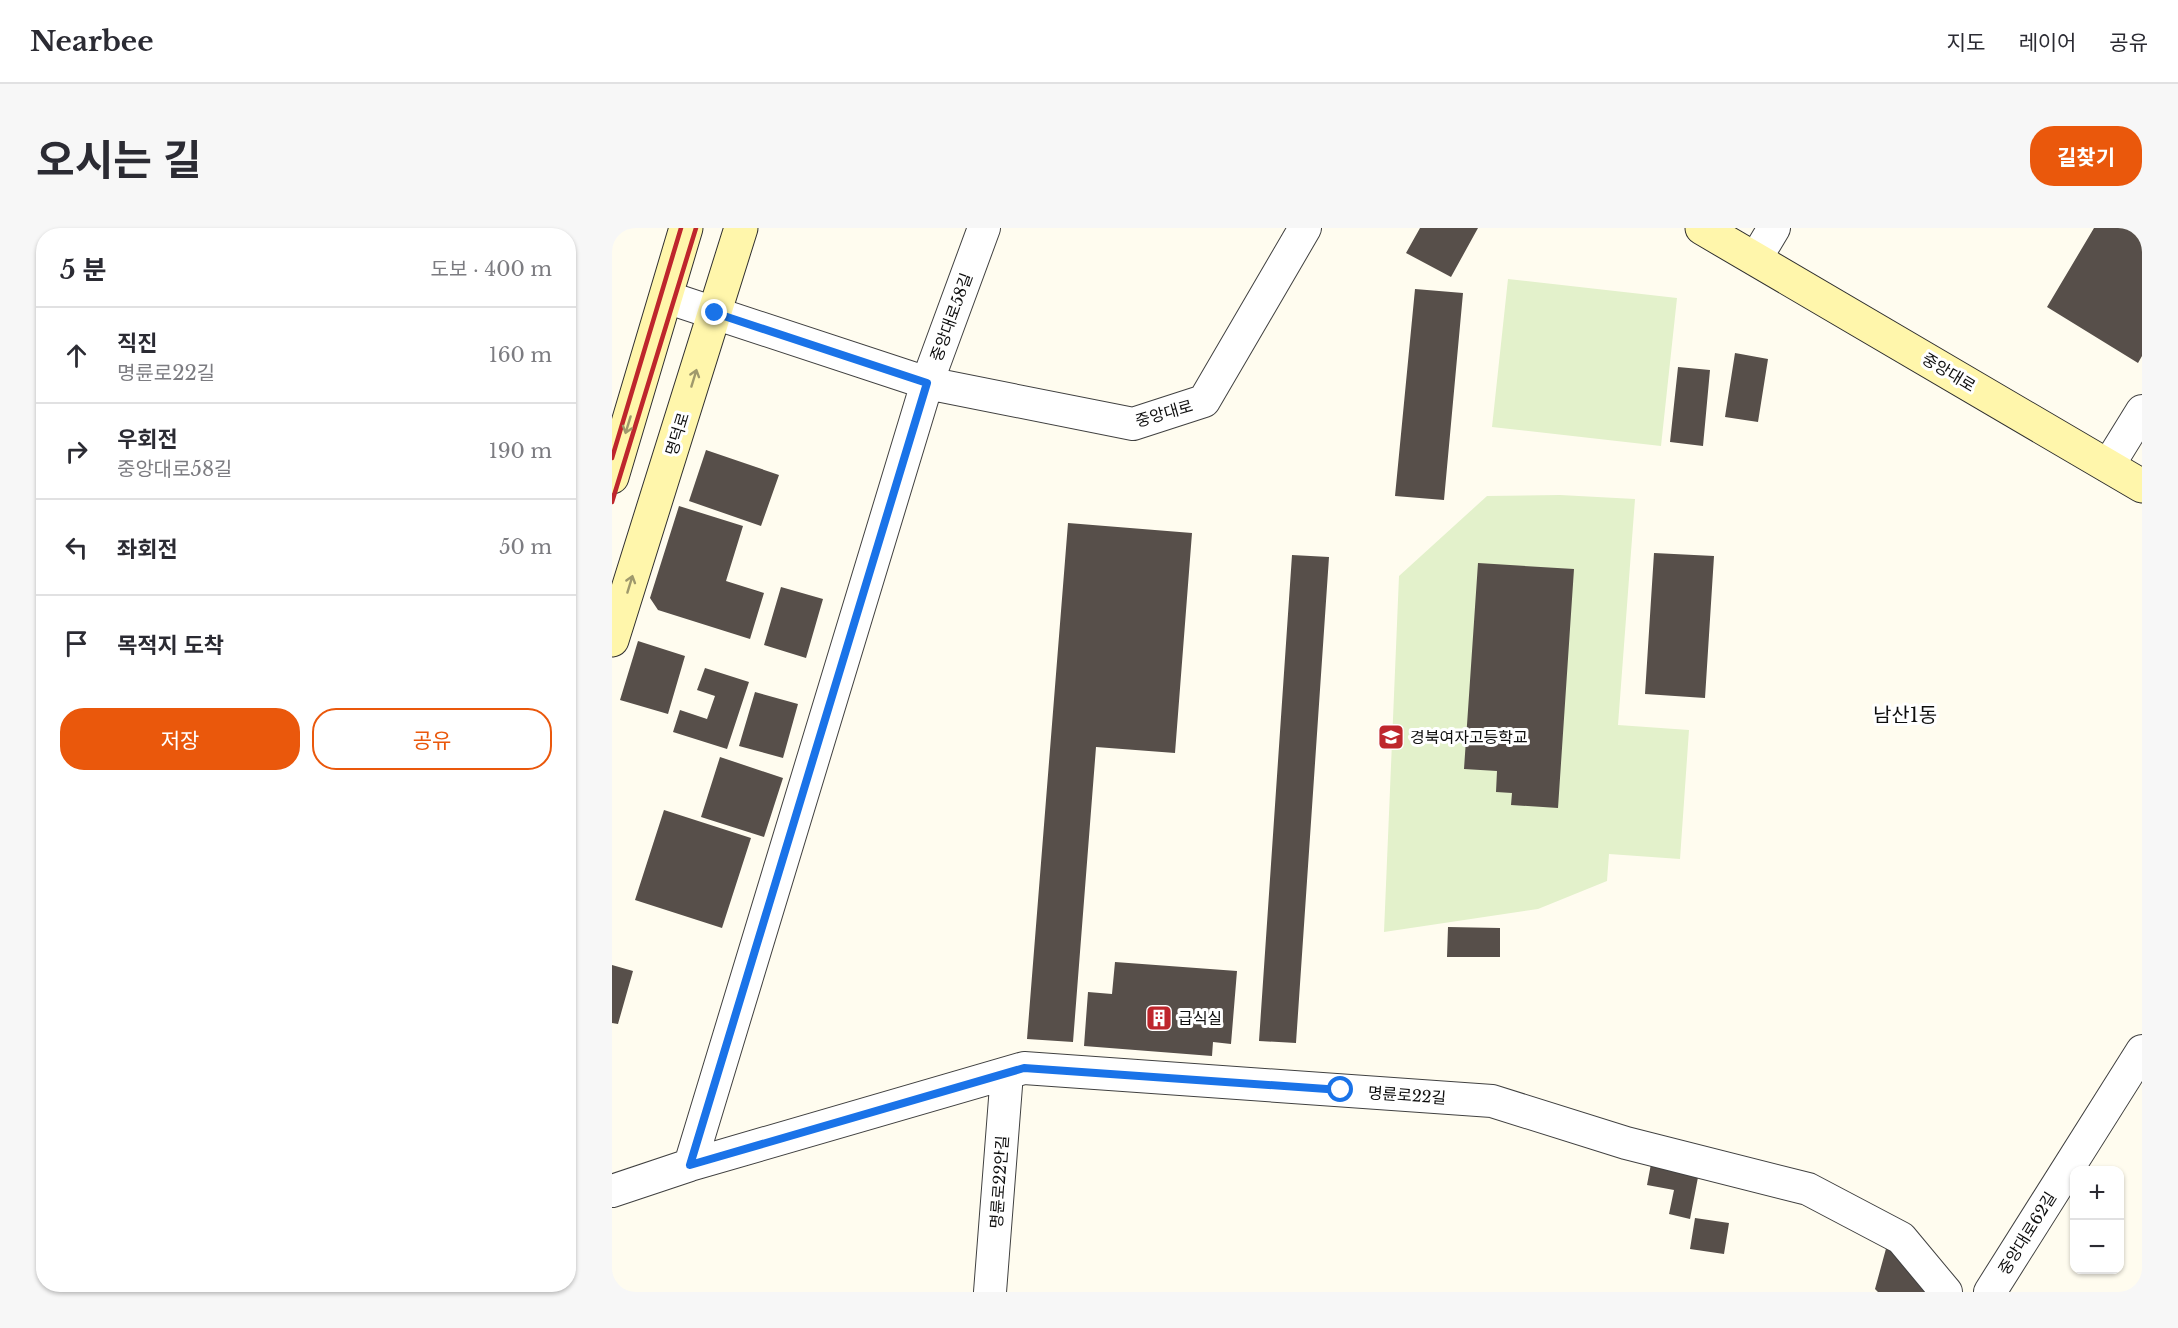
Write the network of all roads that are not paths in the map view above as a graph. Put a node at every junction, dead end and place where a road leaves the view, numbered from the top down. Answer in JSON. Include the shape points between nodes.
{"nodes":[{"id":1,"x":686,"y":228,"type":"edge"},
{"id":2,"x":741,"y":228,"type":"edge"},
{"id":3,"x":984,"y":228,"type":"edge"},
{"id":4,"x":1305,"y":228,"type":"edge"},
{"id":5,"x":1702,"y":228,"type":"edge"},
{"id":6,"x":1774,"y":228,"type":"edge"},
{"id":7,"x":1756,"y":258,"type":"junction"},
{"id":8,"x":666,"y":297,"type":"junction"},
{"id":9,"x":715,"y":313,"type":"junction"},
{"id":10,"x":927,"y":383,"type":"junction"},
{"id":11,"x":2142,"y":411,"type":"edge"},
{"id":12,"x":2108,"y":466,"type":"junction"},
{"id":13,"x":612,"y":477,"type":"edge"},
{"id":14,"x":2142,"y":486,"type":"edge"},
{"id":15,"x":612,"y":640,"type":"edge"},
{"id":16,"x":2142,"y":1051,"type":"edge"},
{"id":17,"x":1007,"y":1073,"type":"junction"},
{"id":18,"x":690,"y":1165,"type":"junction"},
{"id":19,"x":612,"y":1191,"type":"edge"},
{"id":20,"x":990,"y":1292,"type":"edge"},
{"id":21,"x":1946,"y":1292,"type":"edge"},
{"id":22,"x":1990,"y":1292,"type":"edge"}],
"edges":[{"from":1,"to":8,"type":"main road"},
{"from":2,"to":9,"type":"main road","name":"명덕로"},
{"from":3,"to":10,"type":"street","name":"중앙대로58길"},
{"from":4,"to":10,"type":"street","name":"중앙대로","via":[[1204,402],[1133,424]]},
{"from":5,"to":7,"type":"main road","name":"중앙대로"},
{"from":6,"to":7,"type":"street"},
{"from":7,"to":12,"type":"main road","name":"중앙대로"},
{"from":8,"to":9,"type":"street","name":"중앙대로"},
{"from":8,"to":13,"type":"main road","one_way":true},
{"from":9,"to":10,"type":"street","name":"중앙대로"},
{"from":15,"to":9,"type":"main road","name":"명덕로","one_way":true},
{"from":10,"to":18,"type":"street","name":"중앙대로58길"},
{"from":11,"to":12,"type":"street"},
{"from":12,"to":14,"type":"main road","name":"중앙대로"},
{"from":16,"to":22,"type":"street","name":"중앙대로62길"},
{"from":17,"to":18,"type":"street","name":"명륜로22길"},
{"from":17,"to":20,"type":"street","name":"명륜로22안길"},
{"from":17,"to":21,"type":"street","name":"명륜로22길","via":[[1024,1068],[1492,1101],[1626,1143],[1808,1189],[1901,1238]]},
{"from":18,"to":19,"type":"street","name":"명륜로22길"}]}
